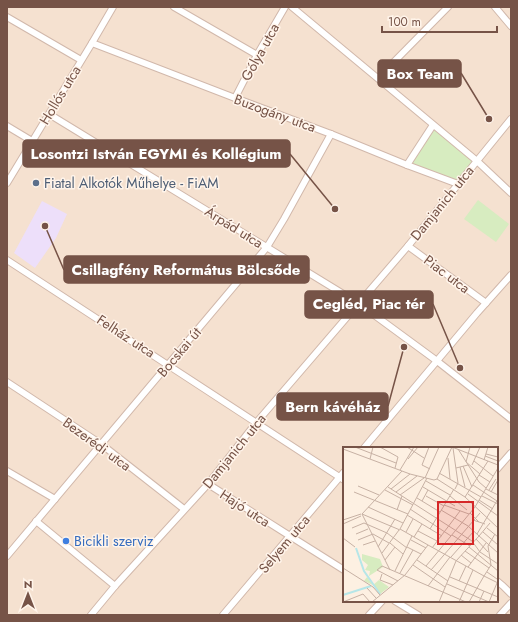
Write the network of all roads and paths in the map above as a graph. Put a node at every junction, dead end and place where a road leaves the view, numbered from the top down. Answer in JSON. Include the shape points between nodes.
{"nodes":[{"id":1,"x":113,"y":7,"type":"edge"},
{"id":2,"x":174,"y":7,"type":"edge"},
{"id":3,"x":285,"y":7,"type":"edge"},
{"id":4,"x":292,"y":7,"type":"edge"},
{"id":5,"x":448,"y":7,"type":"edge"},
{"id":6,"x":495,"y":7,"type":"edge"},
{"id":7,"x":7,"y":17,"type":"edge"},
{"id":8,"x":511,"y":26,"type":"edge"},
{"id":9,"x":92,"y":43,"type":"junction"},
{"id":10,"x":257,"y":55,"type":"junction"},
{"id":11,"x":81,"y":60,"type":"junction"},
{"id":12,"x":378,"y":78,"type":"junction"},
{"id":13,"x":235,"y":98,"type":"junction"},
{"id":14,"x":49,"y":114,"type":"junction"},
{"id":15,"x":511,"y":119,"type":"edge"},
{"id":16,"x":433,"y":125,"type":"junction"},
{"id":17,"x":7,"y":126,"type":"edge"},
{"id":18,"x":331,"y":134,"type":"junction"},
{"id":19,"x":32,"y":141,"type":"junction"},
{"id":20,"x":477,"y":160,"type":"junction"},
{"id":21,"x":407,"y":165,"type":"junction"},
{"id":22,"x":7,"y":183,"type":"edge"},
{"id":23,"x":458,"y":184,"type":"junction"},
{"id":24,"x":511,"y":193,"type":"edge"},
{"id":25,"x":408,"y":246,"type":"junction"},
{"id":26,"x":267,"y":247,"type":"junction"},
{"id":27,"x":7,"y":260,"type":"edge"},
{"id":28,"x":511,"y":275,"type":"edge"},
{"id":29,"x":358,"y":303,"type":"junction"},
{"id":30,"x":486,"y":303,"type":"junction"},
{"id":31,"x":437,"y":361,"type":"junction"},
{"id":32,"x":168,"y":364,"type":"junction"},
{"id":33,"x":7,"y":382,"type":"edge"},
{"id":34,"x":511,"y":419,"type":"edge"},
{"id":35,"x":256,"y":423,"type":"junction"},
{"id":36,"x":101,"y":444,"type":"junction"},
{"id":37,"x":365,"y":447,"type":"edge"},
{"id":38,"x":511,"y":453,"type":"edge"},
{"id":39,"x":498,"y":468,"type":"edge"},
{"id":40,"x":7,"y":471,"type":"edge"},
{"id":41,"x":343,"y":476,"type":"edge"},
{"id":42,"x":208,"y":484,"type":"junction"},
{"id":43,"x":55,"y":499,"type":"junction"},
{"id":44,"x":184,"y":509,"type":"junction"},
{"id":45,"x":36,"y":521,"type":"junction"},
{"id":46,"x":290,"y":536,"type":"junction"},
{"id":47,"x":7,"y":556,"type":"edge"},
{"id":48,"x":343,"y":569,"type":"edge"},
{"id":49,"x":498,"y":583,"type":"edge"},
{"id":50,"x":115,"y":586,"type":"junction"},
{"id":51,"x":511,"y":594,"type":"edge"},
{"id":52,"x":381,"y":602,"type":"edge"},
{"id":53,"x":397,"y":602,"type":"edge"},
{"id":54,"x":511,"y":602,"type":"edge"},
{"id":55,"x":91,"y":615,"type":"edge"},
{"id":56,"x":223,"y":615,"type":"edge"},
{"id":57,"x":369,"y":615,"type":"edge"},
{"id":58,"x":418,"y":615,"type":"edge"},
{"id":59,"x":500,"y":615,"type":"edge"}],
"edges":[{"from":1,"to":9,"type":"street","name":"Hollós utca"},
{"from":2,"to":10,"type":"street"},
{"from":3,"to":10,"type":"street","name":"Gólya utca"},
{"from":4,"to":12,"type":"street"},
{"from":5,"to":12,"type":"street"},
{"from":6,"to":8,"type":"street"},
{"from":7,"to":11,"type":"street"},
{"from":9,"to":11,"type":"street","name":"Hollós utca"},
{"from":9,"to":13,"type":"street","name":"Buzogány utca"},
{"from":10,"to":13,"type":"street","name":"Gólya utca"},
{"from":11,"to":14,"type":"street","name":"Hollós utca"},
{"from":12,"to":16,"type":"street"},
{"from":13,"to":18,"type":"street","name":"Buzogány utca"},
{"from":14,"to":19,"type":"street","name":"Hollós utca"},
{"from":14,"to":26,"type":"street","name":"Árpád utca"},
{"from":15,"to":20,"type":"street","name":"Damjanich utca"},
{"from":16,"to":20,"type":"street"},
{"from":16,"to":21,"type":"street"},
{"from":17,"to":19,"type":"street"},
{"from":18,"to":21,"type":"street","name":"Buzogány utca"},
{"from":18,"to":26,"type":"street","name":"Bocskai út"},
{"from":19,"to":22,"type":"street","name":"Hollós utca"},
{"from":20,"to":23,"type":"street","name":"Damjanich utca"},
{"from":20,"to":24,"type":"street"},
{"from":21,"to":23,"type":"street","name":"Buzogány utca"},
{"from":23,"to":25,"type":"street","name":"Damjanich utca"},
{"from":25,"to":29,"type":"street","name":"Damjanich utca"},
{"from":25,"to":30,"type":"street","name":"Piac utca"},
{"from":26,"to":29,"type":"street","name":"Árpád utca"},
{"from":26,"to":32,"type":"street","name":"Bocskai út"},
{"from":27,"to":32,"type":"street","name":"Felház utca"},
{"from":28,"to":30,"type":"street"},
{"from":29,"to":31,"type":"street","name":"Árpád utca"},
{"from":29,"to":35,"type":"street","name":"Damjanich utca"},
{"from":30,"to":31,"type":"street"},
{"from":31,"to":34,"type":"street","name":"Árpád utca"},
{"from":31,"to":37,"type":"street"},
{"from":32,"to":35,"type":"street","name":"Felház utca"},
{"from":32,"to":36,"type":"street","name":"Bocskai út"},
{"from":33,"to":36,"type":"street","name":"Bezerédi utca"},
{"from":35,"to":41,"type":"street","name":"Felház utca"},
{"from":35,"to":42,"type":"street","name":"Damjanich utca"},
{"from":36,"to":43,"type":"street","name":"Bocskai út"},
{"from":36,"to":44,"type":"street","name":"Bezerédi utca"},
{"from":38,"to":39,"type":"street"},
{"from":40,"to":43,"type":"street"},
{"from":41,"to":46,"type":"street","name":"Selyem utca"},
{"from":42,"to":44,"type":"street","name":"Damjanich utca"},
{"from":42,"to":46,"type":"street","name":"Hajó utca"},
{"from":43,"to":45,"type":"street","name":"Bocskai út"},
{"from":44,"to":50,"type":"street","name":"Damjanich utca"},
{"from":45,"to":47,"type":"street","name":"Bocskai út"},
{"from":45,"to":50,"type":"street"},
{"from":46,"to":48,"type":"street","name":"Hajó utca"},
{"from":46,"to":56,"type":"street","name":"Selyem utca"},
{"from":49,"to":51,"type":"street"},
{"from":50,"to":55,"type":"street","name":"Damjanich utca"},
{"from":52,"to":57,"type":"street"},
{"from":53,"to":58,"type":"street"},
{"from":54,"to":59,"type":"street"}]}
